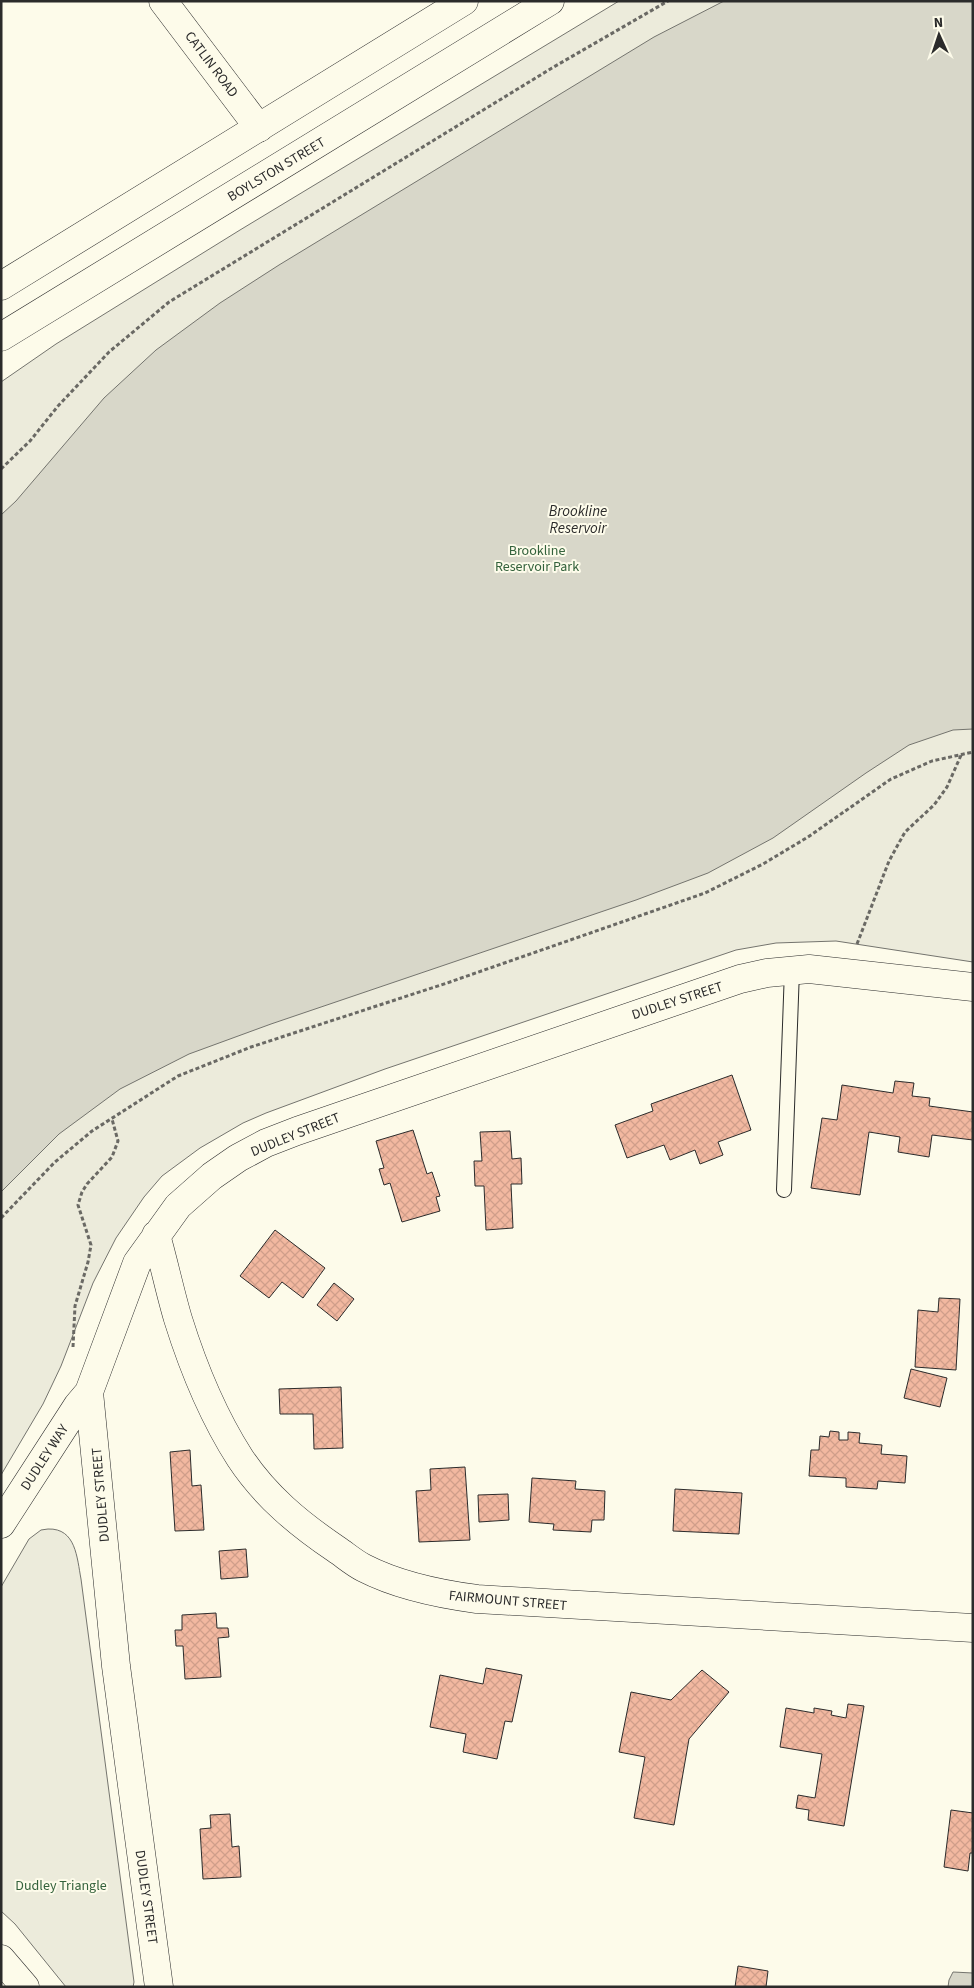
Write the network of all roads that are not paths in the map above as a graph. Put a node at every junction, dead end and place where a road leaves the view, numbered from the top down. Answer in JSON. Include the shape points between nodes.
{"nodes":[{"id":1,"x":163,"y":1,"type":"edge"},
{"id":2,"x":464,"y":1,"type":"edge"},
{"id":3,"x":550,"y":1,"type":"edge"},
{"id":4,"x":259,"y":128,"type":"junction"},
{"id":5,"x":1,"y":286,"type":"edge"},
{"id":6,"x":1,"y":337,"type":"edge"},
{"id":7,"x":792,"y":970,"type":"junction"},
{"id":8,"x":973,"y":988,"type":"edge"},
{"id":9,"x":784,"y":1190,"type":"dead end"},
{"id":10,"x":156,"y":1235,"type":"junction"},
{"id":11,"x":89,"y":1392,"type":"junction"},
{"id":12,"x":1,"y":1524,"type":"edge"},
{"id":13,"x":973,"y":1628,"type":"edge"},
{"id":14,"x":1,"y":1959,"type":"edge"},
{"id":15,"x":26,"y":1987,"type":"edge"},
{"id":16,"x":159,"y":1987,"type":"edge"}],
"edges":[{"from":1,"to":4,"type":"main road","name":"CATLIN ROAD"},
{"from":2,"to":4,"type":"main road"},
{"from":3,"to":6,"type":"main road","name":"BOYLSTON STREET"},
{"from":4,"to":5,"type":"main road"},
{"from":7,"to":8,"type":"main road","name":"DUDLEY STREET","via":[[834,971]]},
{"from":7,"to":9,"type":"lane"},
{"from":7,"to":10,"type":"main road","name":"DUDLEY STREET","via":[[766,973],[701,991],[266,1143],[212,1176],[178,1206]]},
{"from":10,"to":11,"type":"main road","name":"DUDLEY STREET","via":[[137,1263]]},
{"from":10,"to":13,"type":"main road","name":"FAIRMOUNT STREET","via":[[178,1318],[201,1382],[240,1457],[288,1513],[364,1568],[422,1589],[477,1600]]},
{"from":11,"to":12,"type":"main road","name":"DUDLEY WAY"},
{"from":11,"to":16,"type":"main road","name":"DUDLEY STREET","via":[[116,1666]]},
{"from":14,"to":15,"type":"main road"}]}
